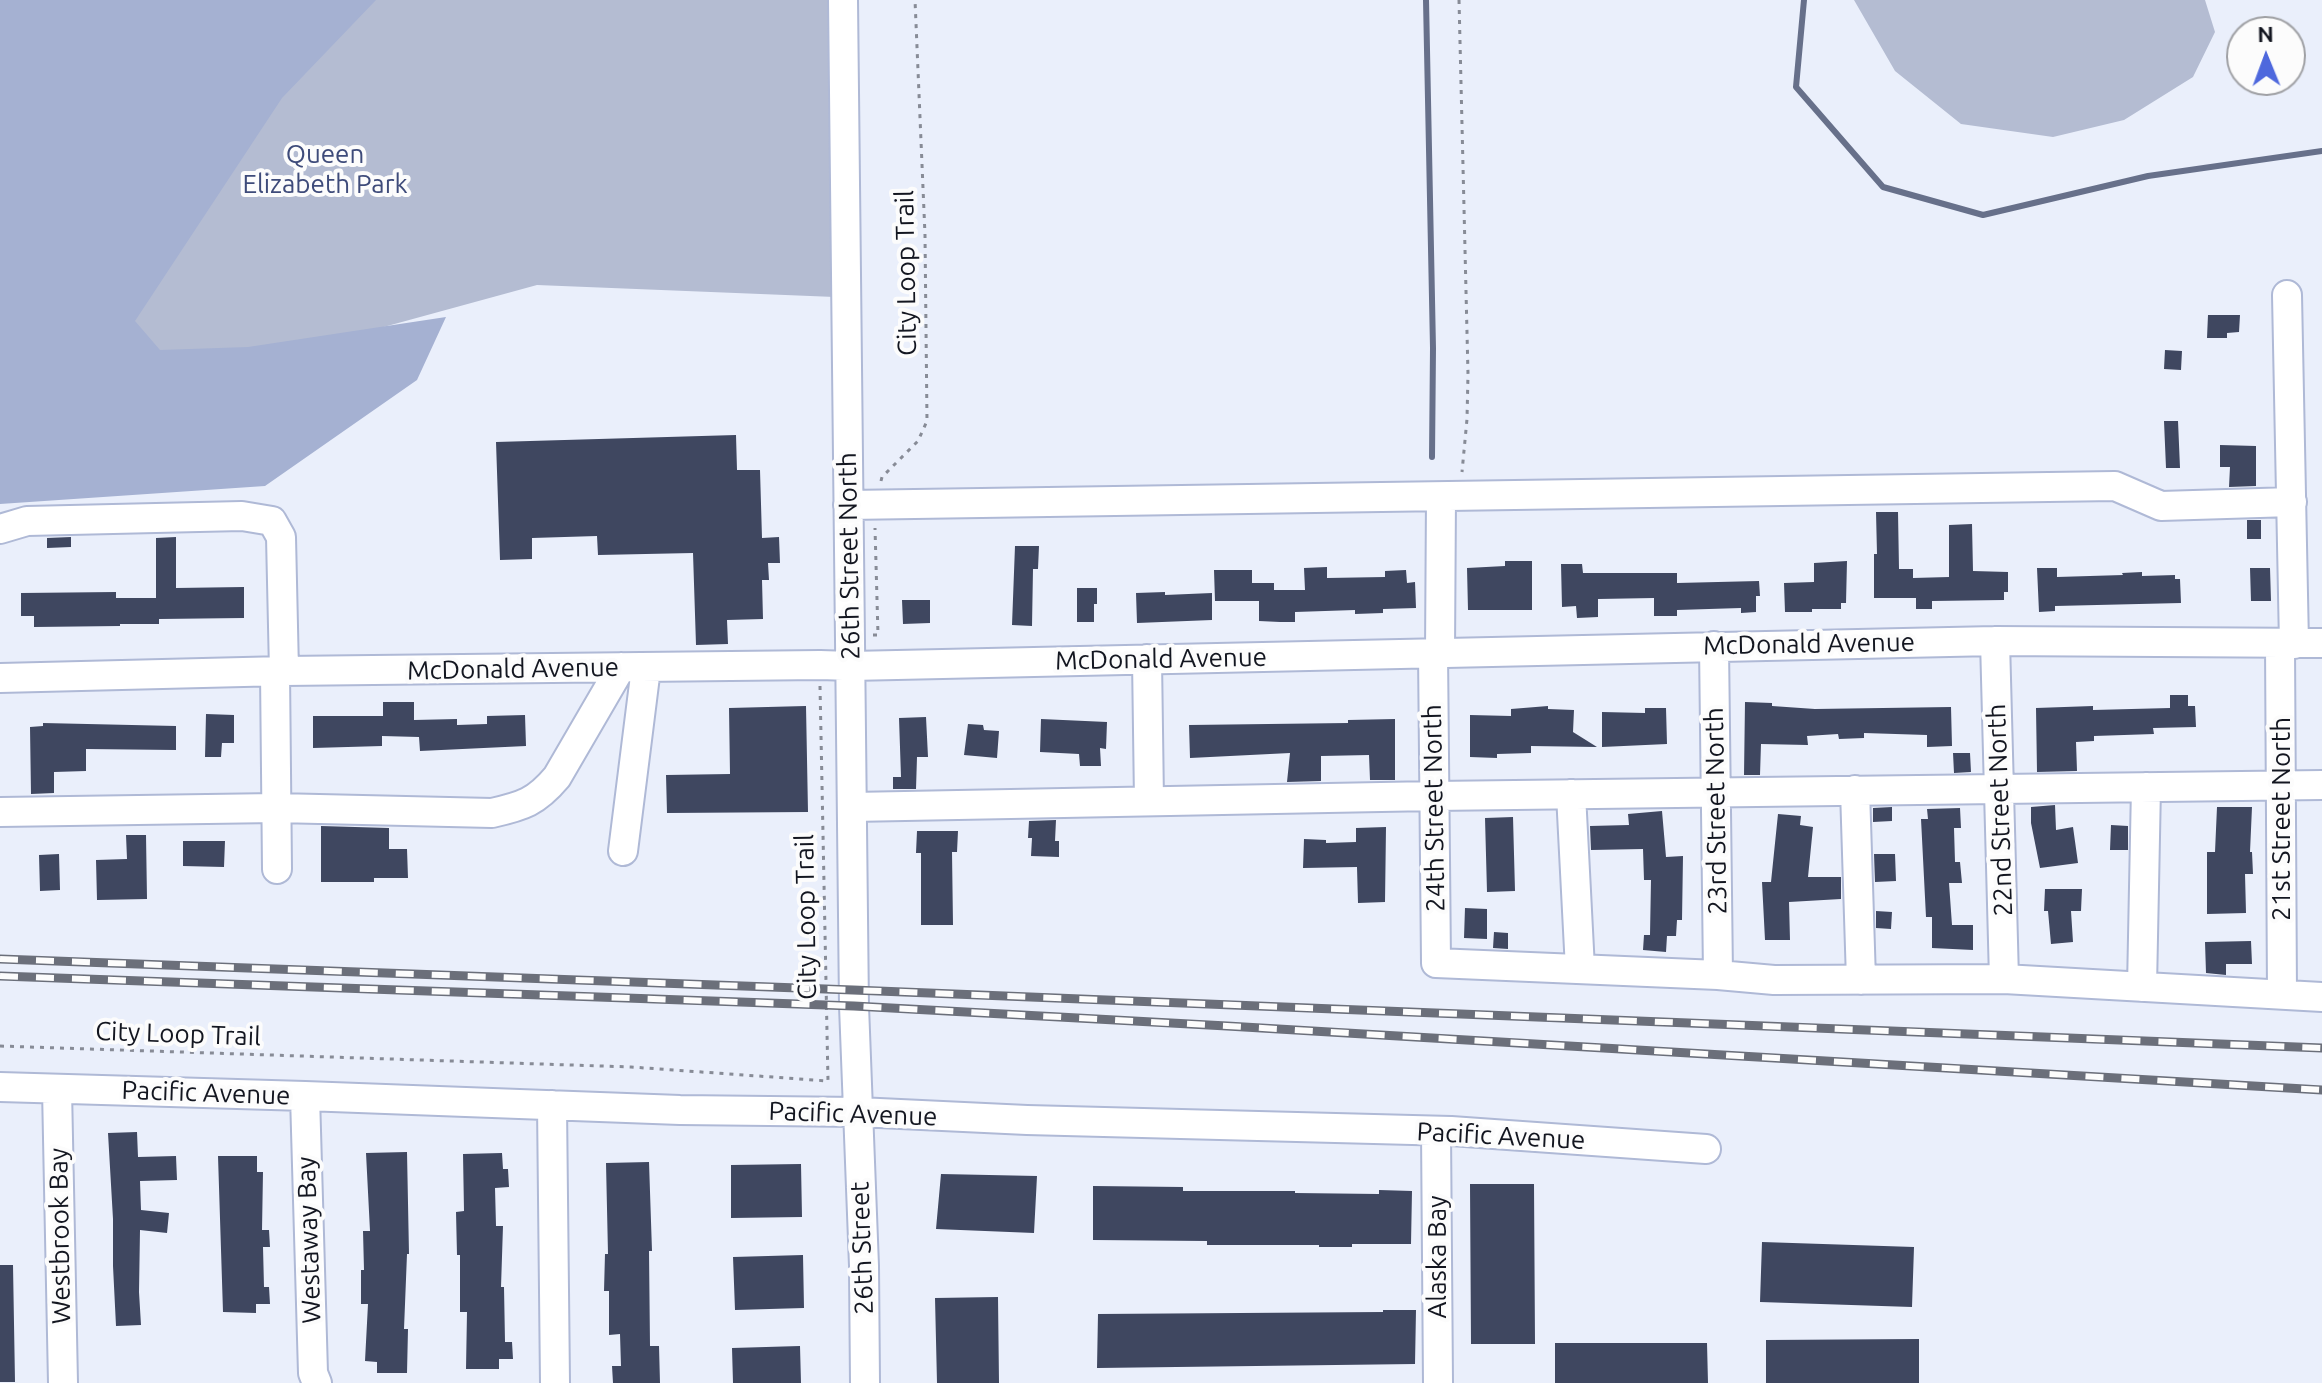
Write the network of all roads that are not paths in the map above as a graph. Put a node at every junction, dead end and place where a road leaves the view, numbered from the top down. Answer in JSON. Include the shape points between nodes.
{"nodes":[{"id":1,"x":843,"y":0,"type":"edge"},
{"id":2,"x":2287,"y":295,"type":"dead end"},
{"id":3,"x":1449,"y":496,"type":"junction"},
{"id":4,"x":2292,"y":502,"type":"junction"},
{"id":5,"x":861,"y":505,"type":"junction"},
{"id":6,"x":0,"y":529,"type":"edge"},
{"id":7,"x":1995,"y":641,"type":"junction"},
{"id":8,"x":2299,"y":644,"type":"edge"},
{"id":9,"x":1714,"y":646,"type":"junction"},
{"id":10,"x":1437,"y":652,"type":"junction"},
{"id":11,"x":1147,"y":659,"type":"junction"},
{"id":12,"x":851,"y":666,"type":"junction"},
{"id":13,"x":634,"y":668,"type":"junction"},
{"id":14,"x":280,"y":672,"type":"junction"},
{"id":15,"x":0,"y":678,"type":"edge"},
{"id":16,"x":2282,"y":785,"type":"junction"},
{"id":17,"x":2322,"y":785,"type":"edge"},
{"id":18,"x":2146,"y":787,"type":"junction"},
{"id":19,"x":1999,"y":789,"type":"junction"},
{"id":20,"x":1855,"y":790,"type":"junction"},
{"id":21,"x":1715,"y":793,"type":"junction"},
{"id":22,"x":1571,"y":794,"type":"junction"},
{"id":23,"x":1434,"y":796,"type":"junction"},
{"id":24,"x":1149,"y":801,"type":"junction"},
{"id":25,"x":852,"y":807,"type":"junction"},
{"id":26,"x":276,"y":808,"type":"junction"},
{"id":27,"x":0,"y":812,"type":"edge"},
{"id":28,"x":623,"y":851,"type":"dead end"},
{"id":29,"x":277,"y":869,"type":"dead end"},
{"id":30,"x":1580,"y":969,"type":"junction"},
{"id":31,"x":1718,"y":975,"type":"junction"},
{"id":32,"x":2004,"y":979,"type":"junction"},
{"id":33,"x":1861,"y":980,"type":"junction"},
{"id":34,"x":2142,"y":987,"type":"junction"},
{"id":35,"x":2282,"y":994,"type":"junction"},
{"id":36,"x":2322,"y":997,"type":"edge"},
{"id":37,"x":0,"y":1087,"type":"edge"},
{"id":38,"x":57,"y":1089,"type":"junction"},
{"id":39,"x":305,"y":1096,"type":"junction"},
{"id":40,"x":552,"y":1105,"type":"junction"},
{"id":41,"x":858,"y":1112,"type":"junction"},
{"id":42,"x":1436,"y":1131,"type":"junction"},
{"id":43,"x":1706,"y":1149,"type":"dead end"},
{"id":44,"x":63,"y":1383,"type":"edge"},
{"id":45,"x":317,"y":1383,"type":"edge"},
{"id":46,"x":555,"y":1383,"type":"edge"},
{"id":47,"x":865,"y":1383,"type":"edge"},
{"id":48,"x":1438,"y":1383,"type":"edge"}],
"edges":[{"from":1,"to":5,"type":"street","name":"26th Street North"},
{"from":2,"to":4,"type":"street","name":"21st Street North"},
{"from":3,"to":4,"type":"street","via":[[2115,486],[2161,506]]},
{"from":3,"to":5,"type":"street"},
{"from":3,"to":10,"type":"street","name":"24th Street North"},
{"from":4,"to":8,"type":"street","name":"21st Street North"},
{"from":5,"to":12,"type":"street","name":"26th Street North"},
{"from":6,"to":14,"type":"street","via":[[27,521],[242,516],[272,521],[281,537]]},
{"from":7,"to":8,"type":"street","name":"McDonald Avenue"},
{"from":7,"to":9,"type":"street","name":"McDonald Avenue"},
{"from":7,"to":19,"type":"street","name":"22nd Street North"},
{"from":8,"to":16,"type":"street","name":"21st Street North"},
{"from":9,"to":10,"type":"street","name":"McDonald Avenue"},
{"from":9,"to":21,"type":"street","name":"23rd Street North"},
{"from":10,"to":11,"type":"street","name":"McDonald Avenue"},
{"from":10,"to":23,"type":"street","name":"24th Street North"},
{"from":11,"to":12,"type":"street","name":"McDonald Avenue"},
{"from":11,"to":24,"type":"street"},
{"from":12,"to":13,"type":"street","name":"McDonald Avenue"},
{"from":12,"to":25,"type":"street","name":"26th Street North"},
{"from":13,"to":14,"type":"street","name":"McDonald Avenue"},
{"from":13,"to":26,"type":"street","via":[[544,793],[518,807],[492,813]]},
{"from":13,"to":28,"type":"street"},
{"from":14,"to":15,"type":"street","name":"McDonald Avenue"},
{"from":14,"to":26,"type":"street"},
{"from":16,"to":17,"type":"street"},
{"from":16,"to":18,"type":"street"},
{"from":16,"to":35,"type":"street","name":"21st Street North"},
{"from":18,"to":19,"type":"street"},
{"from":18,"to":34,"type":"street"},
{"from":19,"to":20,"type":"street"},
{"from":19,"to":32,"type":"street","name":"22nd Street North"},
{"from":20,"to":21,"type":"street"},
{"from":20,"to":33,"type":"street"},
{"from":21,"to":22,"type":"street"},
{"from":21,"to":31,"type":"street","name":"23rd Street North"},
{"from":22,"to":23,"type":"street"},
{"from":22,"to":30,"type":"street"},
{"from":23,"to":24,"type":"street"},
{"from":23,"to":30,"type":"street","name":"24th Street North","via":[[1436,963]]},
{"from":24,"to":25,"type":"street"},
{"from":25,"to":41,"type":"street","name":"26th Street North"},
{"from":26,"to":27,"type":"street"},
{"from":26,"to":29,"type":"street"},
{"from":30,"to":31,"type":"street"},
{"from":31,"to":33,"type":"street"},
{"from":32,"to":33,"type":"street"},
{"from":32,"to":34,"type":"street"},
{"from":34,"to":35,"type":"street"},
{"from":35,"to":36,"type":"street"},
{"from":37,"to":38,"type":"street","name":"Pacific Avenue"},
{"from":38,"to":39,"type":"street","name":"Pacific Avenue"},
{"from":38,"to":44,"type":"street","name":"Westbrook Bay"},
{"from":39,"to":40,"type":"street","name":"Pacific Avenue"},
{"from":39,"to":45,"type":"street","name":"Westaway Bay"},
{"from":40,"to":41,"type":"street","name":"Pacific Avenue"},
{"from":40,"to":46,"type":"street"},
{"from":41,"to":42,"type":"street","name":"Pacific Avenue"},
{"from":41,"to":47,"type":"street","name":"26th Street"},
{"from":42,"to":43,"type":"street","name":"Pacific Avenue"},
{"from":42,"to":48,"type":"street","name":"Alaska Bay"}]}
